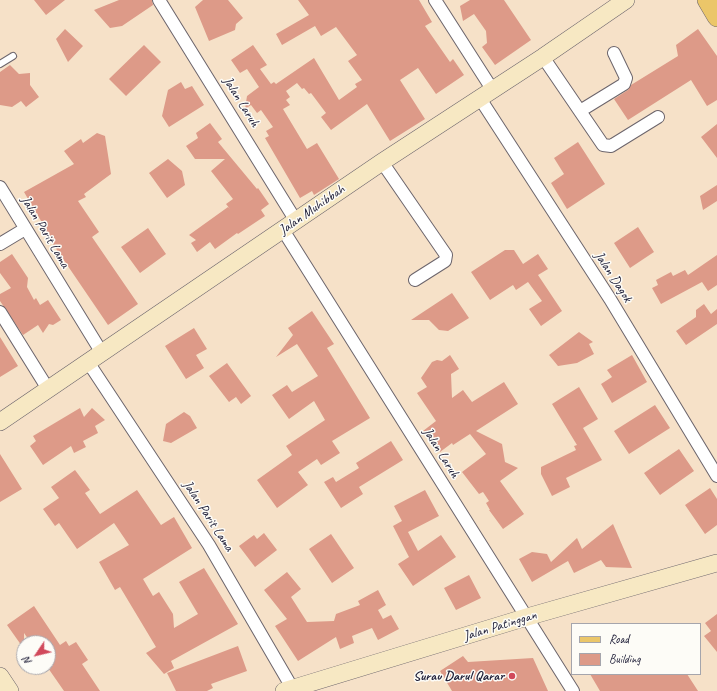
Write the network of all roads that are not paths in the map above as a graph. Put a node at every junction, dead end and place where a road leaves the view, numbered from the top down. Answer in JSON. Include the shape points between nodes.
{"nodes":[{"id":1,"x":159,"y":0,"type":"edge"},
{"id":2,"x":435,"y":0,"type":"edge"},
{"id":3,"x":626,"y":0,"type":"edge"},
{"id":4,"x":707,"y":0,"type":"edge"},
{"id":5,"x":717,"y":17,"type":"edge"},
{"id":6,"x":614,"y":53,"type":"dead end"},
{"id":7,"x":13,"y":56,"type":"dead end"},
{"id":8,"x":543,"y":57,"type":"junction"},
{"id":9,"x":0,"y":64,"type":"edge"},
{"id":10,"x":485,"y":93,"type":"junction"},
{"id":11,"x":580,"y":111,"type":"junction"},
{"id":12,"x":658,"y":117,"type":"dead end"},
{"id":13,"x":382,"y":162,"type":"junction"},
{"id":14,"x":0,"y":187,"type":"edge"},
{"id":15,"x":290,"y":226,"type":"junction"},
{"id":16,"x":25,"y":228,"type":"junction"},
{"id":17,"x":0,"y":244,"type":"edge"},
{"id":18,"x":415,"y":280,"type":"dead end"},
{"id":19,"x":0,"y":312,"type":"edge"},
{"id":20,"x":95,"y":357,"type":"junction"},
{"id":21,"x":48,"y":389,"type":"junction"},
{"id":22,"x":0,"y":422,"type":"edge"},
{"id":23,"x":717,"y":476,"type":"edge"},
{"id":24,"x":717,"y":563,"type":"edge"},
{"id":25,"x":527,"y":617,"type":"junction"},
{"id":26,"x":0,"y":676,"type":"edge"},
{"id":27,"x":290,"y":690,"type":"edge"},
{"id":28,"x":10,"y":691,"type":"edge"},
{"id":29,"x":573,"y":691,"type":"edge"}],
"edges":[{"from":1,"to":15,"type":"street","name":"Jalan Laruh"},
{"from":2,"to":10,"type":"street","name":"Jalan Dagok"},
{"from":3,"to":8,"type":"main road","name":"Jalan Muhibbah"},
{"from":4,"to":5,"type":"main road"},
{"from":6,"to":11,"type":"street","via":[[626,78],[624,84]]},
{"from":7,"to":9,"type":"lane"},
{"from":8,"to":10,"type":"main road","name":"Jalan Muhibbah"},
{"from":8,"to":11,"type":"street"},
{"from":10,"to":13,"type":"main road","name":"Jalan Muhibbah"},
{"from":10,"to":23,"type":"street","name":"Jalan Dagok"},
{"from":11,"to":12,"type":"street","via":[[603,144],[611,146]]},
{"from":13,"to":15,"type":"main road","name":"Jalan Muhibbah"},
{"from":13,"to":18,"type":"street","via":[[446,255],[445,261]]},
{"from":14,"to":16,"type":"street","name":"Jalan Parit Lama"},
{"from":15,"to":20,"type":"main road","name":"Jalan Muhibbah"},
{"from":15,"to":25,"type":"street","name":"Jalan Laruh"},
{"from":16,"to":17,"type":"street"},
{"from":16,"to":20,"type":"street","name":"Jalan Parit Lama"},
{"from":19,"to":21,"type":"street"},
{"from":20,"to":21,"type":"main road","name":"Jalan Muhibbah"},
{"from":20,"to":27,"type":"street","name":"Jalan Parit Lama","via":[[209,545]]},
{"from":21,"to":22,"type":"main road","name":"Jalan Muhibbah"},
{"from":24,"to":25,"type":"main road","name":"Jalan Patinggan"},
{"from":25,"to":27,"type":"main road","name":"Jalan Patinggan"},
{"from":25,"to":29,"type":"street","name":"Jalan Laruh"},
{"from":26,"to":28,"type":"main road"}]}
